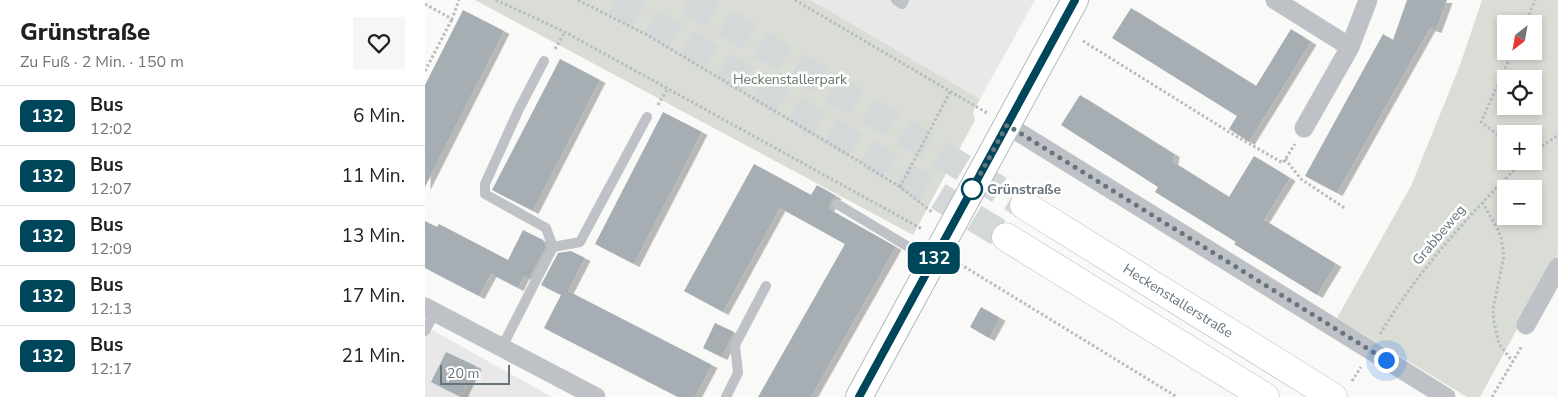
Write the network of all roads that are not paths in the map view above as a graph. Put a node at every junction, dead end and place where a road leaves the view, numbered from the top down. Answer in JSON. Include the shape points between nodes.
{"nodes":[{"id":1,"x":895,"y":0,"type":"edge"},
{"id":2,"x":904,"y":0,"type":"edge"},
{"id":3,"x":1275,"y":0,"type":"edge"},
{"id":4,"x":1368,"y":0,"type":"edge"},
{"id":5,"x":1069,"y":2,"type":"edge"},
{"id":6,"x":1351,"y":47,"type":"junction"},
{"id":7,"x":545,"y":61,"type":"dead end"},
{"id":8,"x":647,"y":117,"type":"dead end"},
{"id":9,"x":998,"y":120,"type":"junction"},
{"id":10,"x":1304,"y":128,"type":"road end"},
{"id":11,"x":837,"y":204,"type":"dead end"},
{"id":12,"x":1024,"y":205,"type":"tunnel mouth"},
{"id":13,"x":1006,"y":237,"type":"tunnel mouth"},
{"id":14,"x":553,"y":247,"type":"junction"},
{"id":15,"x":938,"y":251,"type":"junction"},
{"id":16,"x":1558,"y":267,"type":"edge"},
{"id":17,"x":766,"y":286,"type":"dead end"},
{"id":18,"x":430,"y":309,"type":"edge"},
{"id":19,"x":1526,"y":325,"type":"road end"},
{"id":20,"x":425,"y":331,"type":"edge"},
{"id":21,"x":502,"y":347,"type":"junction"},
{"id":22,"x":596,"y":397,"type":"edge"},
{"id":23,"x":726,"y":397,"type":"edge"},
{"id":24,"x":859,"y":397,"type":"edge"},
{"id":25,"x":1265,"y":397,"type":"edge"},
{"id":26,"x":1333,"y":397,"type":"edge"},
{"id":27,"x":1446,"y":397,"type":"edge"}],
"edges":[{"from":1,"to":2,"type":"lane","via":[[902,4]]},
{"from":3,"to":6,"type":"street"},
{"from":4,"to":6,"type":"street"},
{"from":5,"to":9,"type":"street"},
{"from":6,"to":10,"type":"street"},
{"from":7,"to":14,"type":"lane","via":[[485,184],[485,194],[546,228]]},
{"from":8,"to":14,"type":"lane","via":[[580,242]]},
{"from":9,"to":15,"type":"street"},
{"from":9,"to":27,"type":"street"},
{"from":11,"to":15,"type":"lane"},
{"from":12,"to":26,"type":"highway","name":"Heckenstallerstraße"},
{"from":13,"to":25,"type":"highway"},
{"from":14,"to":21,"type":"lane"},
{"from":15,"to":24,"type":"street"},
{"from":16,"to":19,"type":"street"},
{"from":17,"to":23,"type":"lane","via":[[735,345],[738,373]]},
{"from":18,"to":20,"type":"lane"},
{"from":18,"to":21,"type":"street"},
{"from":21,"to":22,"type":"street"}]}
